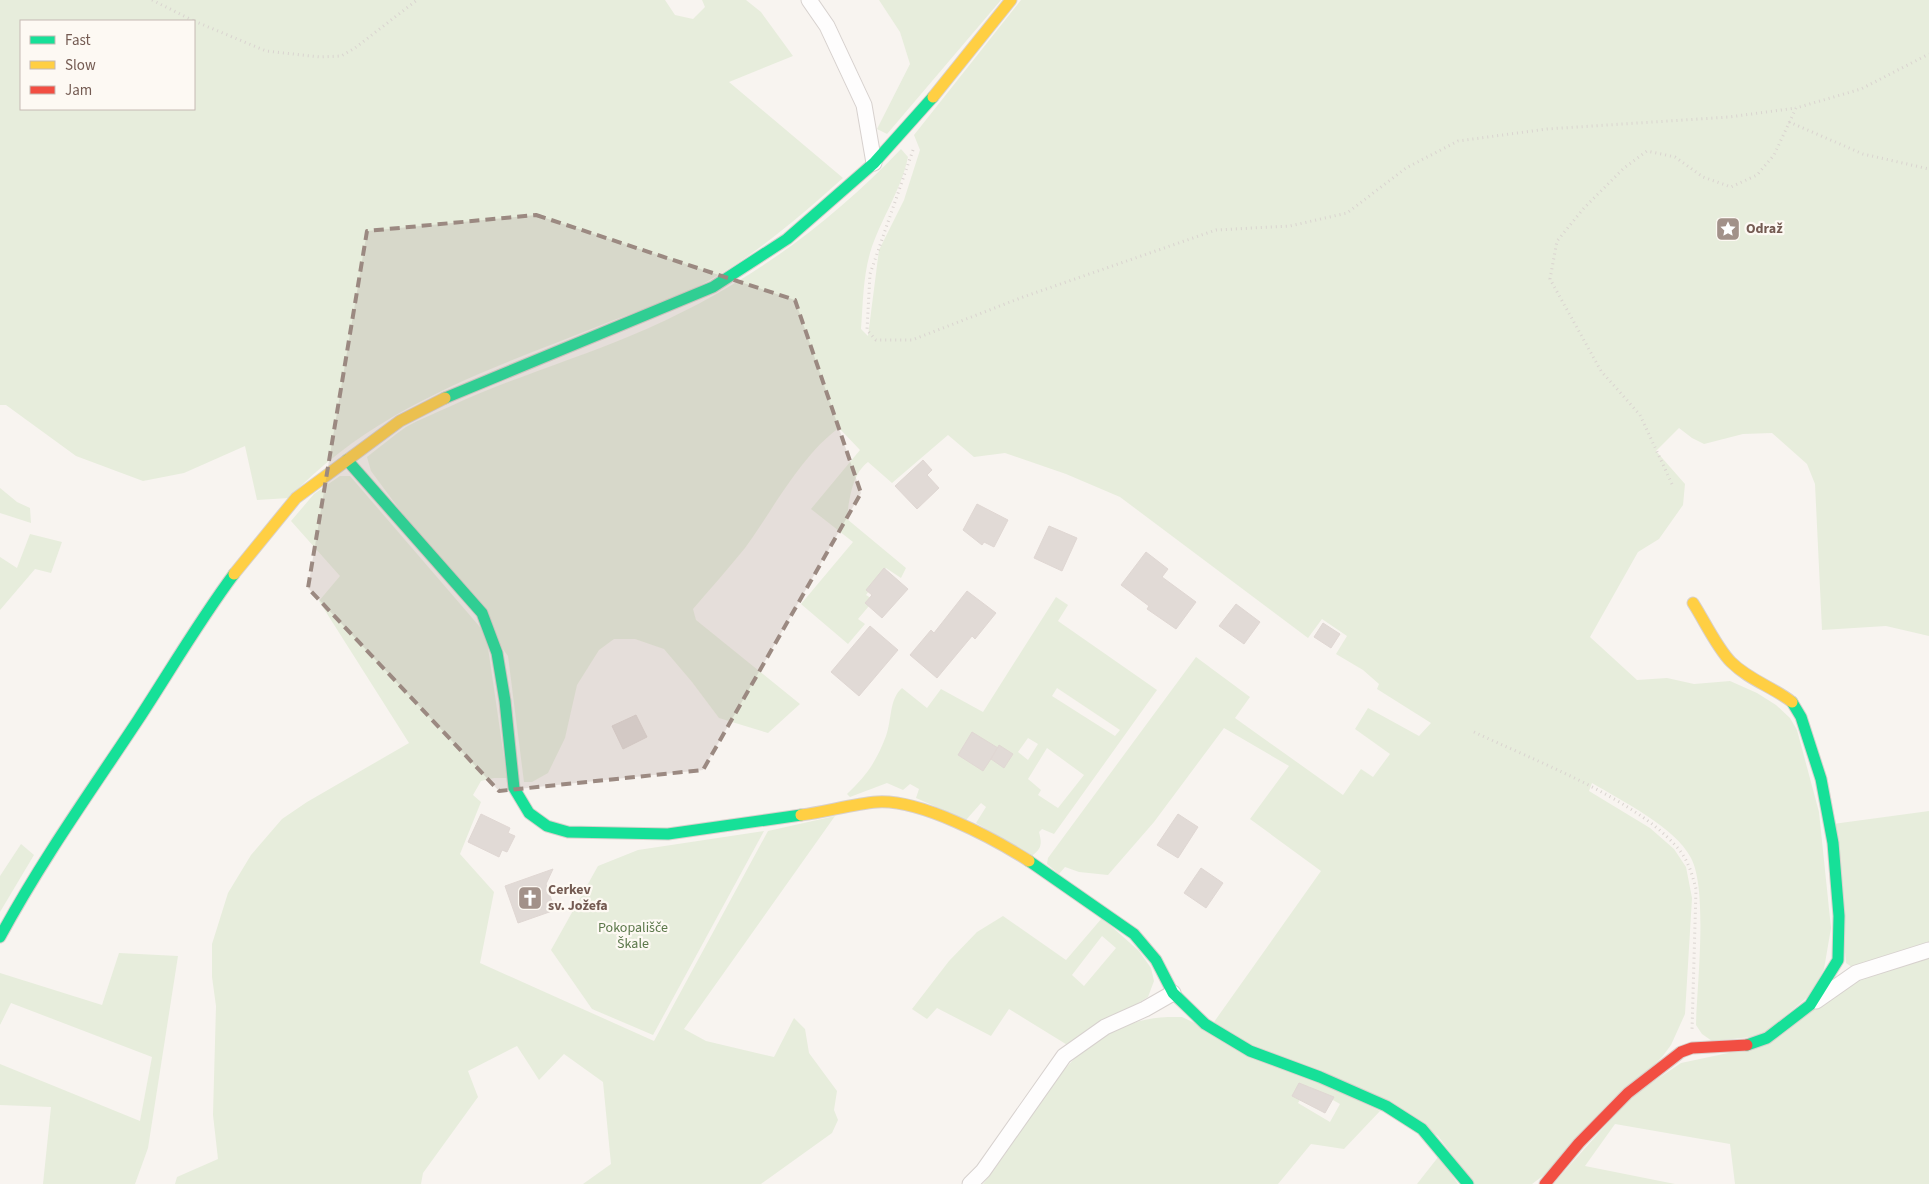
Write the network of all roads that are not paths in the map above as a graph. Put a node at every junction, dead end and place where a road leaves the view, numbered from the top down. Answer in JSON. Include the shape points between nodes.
{"nodes":[{"id":1,"x":809,"y":0,"type":"edge"},
{"id":2,"x":1012,"y":0,"type":"edge"},
{"id":3,"x":874,"y":163,"type":"junction"},
{"id":4,"x":347,"y":460,"type":"junction"},
{"id":5,"x":1693,"y":603,"type":"dead end"},
{"id":6,"x":0,"y":937,"type":"edge"},
{"id":7,"x":1929,"y":950,"type":"edge"},
{"id":8,"x":1172,"y":993,"type":"junction"},
{"id":9,"x":1810,"y":1005,"type":"junction"},
{"id":10,"x":970,"y":1184,"type":"edge"},
{"id":11,"x":1468,"y":1184,"type":"edge"},
{"id":12,"x":1545,"y":1184,"type":"edge"}],
"edges":[{"from":1,"to":3,"type":"street","via":[[827,26],[864,105]]},
{"from":2,"to":3,"type":"street","via":[[912,123]]},
{"from":3,"to":4,"type":"street","via":[[786,239],[713,287],[459,390],[400,421]]},
{"from":4,"to":6,"type":"street","via":[[296,498],[254,547],[201,618],[150,702],[27,887]]},
{"from":4,"to":8,"type":"street","via":[[482,613],[497,653],[514,788],[529,813],[547,826],[568,832],[668,834],[878,802],[909,806],[995,839],[1099,908],[1134,934],[1156,960]]},
{"from":5,"to":9,"type":"street","via":[[1730,661],[1793,703],[1801,717],[1821,779],[1833,852],[1839,916],[1838,960]]},
{"from":7,"to":9,"type":"street","via":[[1856,973]]},
{"from":8,"to":10,"type":"street","via":[[1104,1027],[1064,1056],[983,1171]]},
{"from":8,"to":11,"type":"street","via":[[1205,1024],[1250,1051],[1386,1106],[1422,1129]]},
{"from":9,"to":12,"type":"street","via":[[1767,1038],[1750,1045],[1692,1048],[1681,1052],[1628,1093],[1579,1143]]}]}
